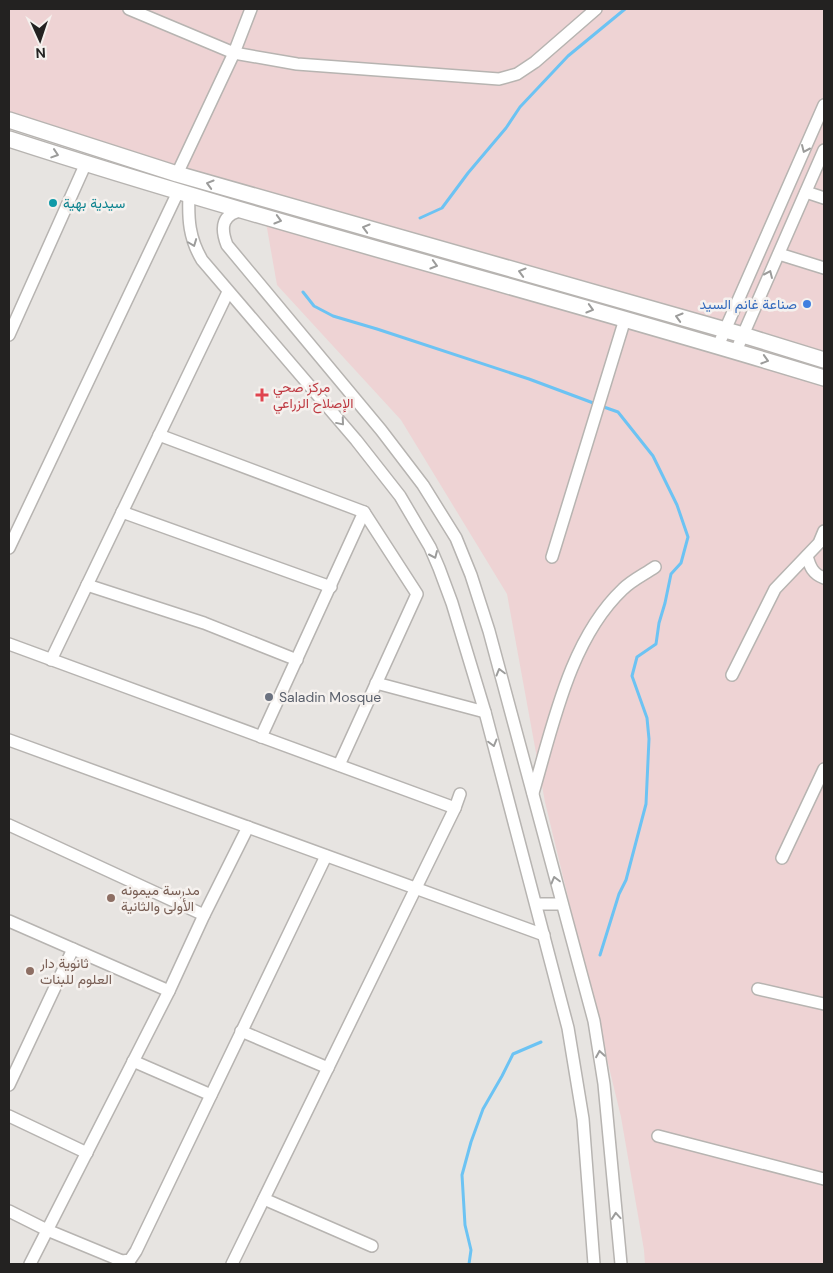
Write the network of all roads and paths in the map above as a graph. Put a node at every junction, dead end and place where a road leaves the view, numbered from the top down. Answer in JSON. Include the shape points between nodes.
{"nodes":[{"id":1,"x":129,"y":9,"type":"edge"},
{"id":2,"x":250,"y":9,"type":"edge"},
{"id":3,"x":596,"y":9,"type":"edge"},
{"id":4,"x":234,"y":53,"type":"junction"},
{"id":5,"x":824,"y":105,"type":"edge"},
{"id":6,"x":9,"y":120,"type":"edge"},
{"id":7,"x":9,"y":139,"type":"edge"},
{"id":8,"x":824,"y":150,"type":"edge"},
{"id":9,"x":86,"y":164,"type":"junction"},
{"id":10,"x":177,"y":174,"type":"junction"},
{"id":11,"x":806,"y":192,"type":"junction"},
{"id":12,"x":184,"y":194,"type":"junction"},
{"id":13,"x":824,"y":198,"type":"edge"},
{"id":14,"x":243,"y":210,"type":"junction"},
{"id":15,"x":778,"y":254,"type":"junction"},
{"id":16,"x":824,"y":268,"type":"edge"},
{"id":17,"x":228,"y":292,"type":"junction"},
{"id":18,"x":13,"y":316,"type":"edge"},
{"id":19,"x":625,"y":319,"type":"junction"},
{"id":20,"x":726,"y":330,"type":"junction"},
{"id":21,"x":9,"y":335,"type":"edge"},
{"id":22,"x":743,"y":335,"type":"junction"},
{"id":23,"x":718,"y":346,"type":"junction"},
{"id":24,"x":736,"y":351,"type":"junction"},
{"id":25,"x":824,"y":360,"type":"edge"},
{"id":26,"x":824,"y":378,"type":"edge"},
{"id":27,"x":159,"y":435,"type":"junction"},
{"id":28,"x":122,"y":512,"type":"junction"},
{"id":29,"x":364,"y":512,"type":"junction"},
{"id":30,"x":13,"y":527,"type":"edge"},
{"id":31,"x":824,"y":531,"type":"edge"},
{"id":32,"x":9,"y":548,"type":"edge"},
{"id":33,"x":807,"y":556,"type":"junction"},
{"id":34,"x":552,"y":557,"type":"dead end"},
{"id":35,"x":655,"y":567,"type":"dead end"},
{"id":36,"x":824,"y":578,"type":"edge"},
{"id":37,"x":87,"y":585,"type":"junction"},
{"id":38,"x":331,"y":587,"type":"junction"},
{"id":39,"x":9,"y":644,"type":"edge"},
{"id":40,"x":51,"y":660,"type":"junction"},
{"id":41,"x":297,"y":660,"type":"junction"},
{"id":42,"x":732,"y":675,"type":"dead end"},
{"id":43,"x":376,"y":683,"type":"junction"},
{"id":44,"x":485,"y":712,"type":"junction"},
{"id":45,"x":261,"y":737,"type":"junction"},
{"id":46,"x":10,"y":744,"type":"edge"},
{"id":47,"x":339,"y":766,"type":"junction"},
{"id":48,"x":824,"y":769,"type":"edge"},
{"id":49,"x":820,"y":787,"type":"edge"},
{"id":50,"x":533,"y":793,"type":"junction"},
{"id":51,"x":460,"y":794,"type":"dead end"},
{"id":52,"x":455,"y":808,"type":"junction"},
{"id":53,"x":9,"y":825,"type":"edge"},
{"id":54,"x":248,"y":827,"type":"junction"},
{"id":55,"x":326,"y":856,"type":"junction"},
{"id":56,"x":782,"y":858,"type":"dead end"},
{"id":57,"x":416,"y":888,"type":"junction"},
{"id":58,"x":536,"y":904,"type":"junction"},
{"id":59,"x":562,"y":904,"type":"junction"},
{"id":60,"x":204,"y":915,"type":"junction"},
{"id":61,"x":9,"y":921,"type":"edge"},
{"id":62,"x":544,"y":935,"type":"junction"},
{"id":63,"x":73,"y":949,"type":"junction"},
{"id":64,"x":758,"y":989,"type":"dead end"},
{"id":65,"x":169,"y":991,"type":"junction"},
{"id":66,"x":824,"y":1004,"type":"edge"},
{"id":67,"x":242,"y":1031,"type":"junction"},
{"id":68,"x":133,"y":1061,"type":"junction"},
{"id":69,"x":328,"y":1068,"type":"junction"},
{"id":70,"x":9,"y":1085,"type":"edge"},
{"id":71,"x":211,"y":1095,"type":"junction"},
{"id":72,"x":9,"y":1116,"type":"edge"},
{"id":73,"x":658,"y":1136,"type":"dead end"},
{"id":74,"x":86,"y":1153,"type":"junction"},
{"id":75,"x":824,"y":1179,"type":"edge"},
{"id":76,"x":264,"y":1199,"type":"junction"},
{"id":77,"x":9,"y":1211,"type":"edge"},
{"id":78,"x":47,"y":1230,"type":"junction"},
{"id":79,"x":372,"y":1246,"type":"dead end"},
{"id":80,"x":30,"y":1264,"type":"edge"},
{"id":81,"x":232,"y":1264,"type":"edge"},
{"id":82,"x":594,"y":1264,"type":"edge"},
{"id":83,"x":620,"y":1264,"type":"edge"}],
"edges":[{"from":1,"to":4,"type":"street"},
{"from":2,"to":4,"type":"street"},
{"from":3,"to":4,"type":"street","via":[[535,62],[518,74],[499,79],[297,64]]},
{"from":4,"to":10,"type":"street"},
{"from":5,"to":20,"type":"street","one_way":true},
{"from":6,"to":10,"type":"main road"},
{"from":7,"to":9,"type":"main road","one_way":true},
{"from":8,"to":11,"type":"street"},
{"from":9,"to":12,"type":"main road"},
{"from":9,"to":18,"type":"street"},
{"from":20,"to":10,"type":"main road","one_way":true},
{"from":11,"to":13,"type":"street"},
{"from":11,"to":15,"type":"street"},
{"from":12,"to":14,"type":"main road"},
{"from":12,"to":17,"type":"street","one_way":true,"via":[[193,244]]},
{"from":12,"to":30,"type":"street"},
{"from":14,"to":19,"type":"main road","one_way":true},
{"from":50,"to":14,"type":"street","one_way":true,"via":[[488,631],[456,538],[402,456],[227,244],[223,229],[225,220]]},
{"from":15,"to":16,"type":"street"},
{"from":22,"to":15,"type":"street","one_way":true},
{"from":17,"to":27,"type":"street"},
{"from":17,"to":44,"type":"street","one_way":true,"via":[[356,440],[412,514],[430,547],[452,603]]},
{"from":18,"to":21,"type":"street"},
{"from":19,"to":23,"type":"main road"},
{"from":19,"to":34,"type":"street"},
{"from":20,"to":22,"type":"main road"},
{"from":20,"to":23,"type":"street"},
{"from":22,"to":24,"type":"street"},
{"from":22,"to":25,"type":"main road"},
{"from":23,"to":24,"type":"main road"},
{"from":24,"to":26,"type":"main road","one_way":true},
{"from":27,"to":28,"type":"street"},
{"from":27,"to":29,"type":"street"},
{"from":28,"to":37,"type":"street"},
{"from":28,"to":38,"type":"street"},
{"from":29,"to":38,"type":"street"},
{"from":29,"to":43,"type":"street","via":[[417,594]]},
{"from":30,"to":32,"type":"street"},
{"from":31,"to":33,"type":"street","via":[[819,543]]},
{"from":33,"to":36,"type":"street","via":[[814,572]]},
{"from":33,"to":42,"type":"street","via":[[775,589]]},
{"from":35,"to":50,"type":"street","via":[[624,588],[601,614],[573,662]]},
{"from":37,"to":40,"type":"street"},
{"from":37,"to":41,"type":"street","via":[[204,623]]},
{"from":38,"to":41,"type":"street"},
{"from":39,"to":40,"type":"street"},
{"from":40,"to":45,"type":"street"},
{"from":41,"to":45,"type":"street"},
{"from":43,"to":44,"type":"street"},
{"from":43,"to":47,"type":"street"},
{"from":44,"to":58,"type":"street","one_way":true},
{"from":45,"to":47,"type":"street"},
{"from":46,"to":54,"type":"street"},
{"from":47,"to":52,"type":"street"},
{"from":48,"to":49,"type":"street"},
{"from":49,"to":56,"type":"street"},
{"from":59,"to":50,"type":"street","one_way":true},
{"from":51,"to":52,"type":"street"},
{"from":52,"to":57,"type":"street"},
{"from":53,"to":60,"type":"street"},
{"from":54,"to":55,"type":"street"},
{"from":54,"to":60,"type":"street"},
{"from":55,"to":57,"type":"street"},
{"from":55,"to":67,"type":"street"},
{"from":57,"to":62,"type":"street"},
{"from":57,"to":69,"type":"street"},
{"from":58,"to":59,"type":"street"},
{"from":58,"to":62,"type":"street"},
{"from":83,"to":59,"type":"street","one_way":true,"via":[[600,1052]]},
{"from":60,"to":65,"type":"street"},
{"from":61,"to":63,"type":"street"},
{"from":62,"to":82,"type":"street","via":[[579,1085]]},
{"from":63,"to":65,"type":"street"},
{"from":63,"to":70,"type":"street"},
{"from":64,"to":66,"type":"street"},
{"from":65,"to":68,"type":"street"},
{"from":67,"to":69,"type":"street"},
{"from":67,"to":71,"type":"street"},
{"from":68,"to":71,"type":"street"},
{"from":68,"to":74,"type":"street"},
{"from":69,"to":76,"type":"street"},
{"from":71,"to":78,"type":"street","via":[[130,1260],[122,1261]]},
{"from":72,"to":74,"type":"street"},
{"from":73,"to":75,"type":"street"},
{"from":74,"to":78,"type":"street"},
{"from":76,"to":79,"type":"street"},
{"from":76,"to":81,"type":"street"},
{"from":77,"to":78,"type":"street"},
{"from":78,"to":80,"type":"street"}]}
